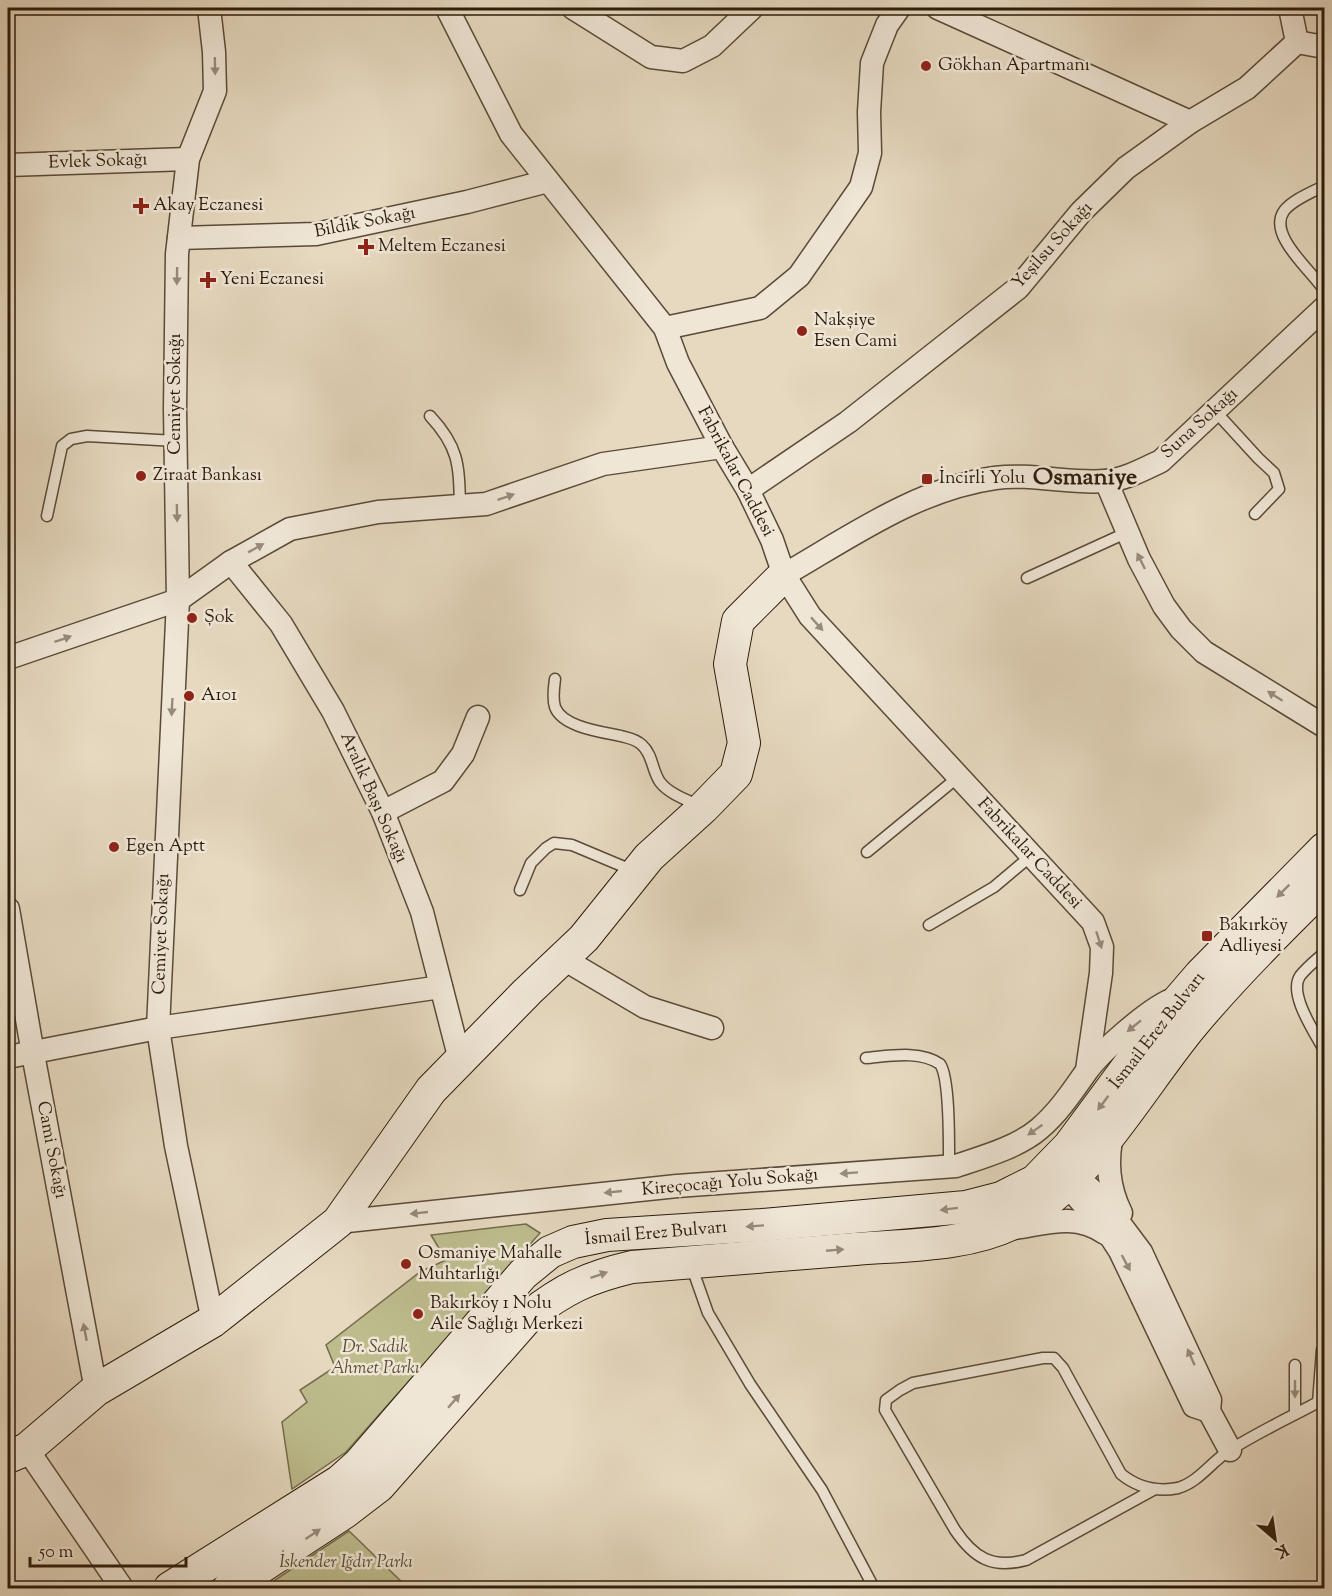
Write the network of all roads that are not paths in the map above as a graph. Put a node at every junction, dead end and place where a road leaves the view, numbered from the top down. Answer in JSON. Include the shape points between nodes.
{"nodes":[{"id":1,"x":209,"y":8,"type":"edge"},
{"id":2,"x":447,"y":8,"type":"edge"},
{"id":3,"x":573,"y":8,"type":"edge"},
{"id":4,"x":752,"y":8,"type":"edge"},
{"id":5,"x":899,"y":8,"type":"edge"},
{"id":6,"x":938,"y":8,"type":"edge"},
{"id":7,"x":1290,"y":8,"type":"edge"},
{"id":8,"x":1298,"y":42,"type":"junction"},
{"id":9,"x":1324,"y":47,"type":"edge"},
{"id":10,"x":1190,"y":122,"type":"junction"},
{"id":11,"x":188,"y":159,"type":"junction"},
{"id":12,"x":8,"y":165,"type":"edge"},
{"id":13,"x":548,"y":181,"type":"junction"},
{"id":14,"x":1324,"y":186,"type":"edge"},
{"id":15,"x":179,"y":238,"type":"junction"},
{"id":16,"x":1324,"y":290,"type":"edge"},
{"id":17,"x":1324,"y":308,"type":"edge"},
{"id":18,"x":665,"y":328,"type":"junction"},
{"id":19,"x":1215,"y":411,"type":"junction"},
{"id":20,"x":430,"y":416,"type":"dead end"},
{"id":21,"x":176,"y":441,"type":"junction"},
{"id":22,"x":722,"y":447,"type":"junction"},
{"id":23,"x":1106,"y":481,"type":"junction"},
{"id":24,"x":748,"y":490,"type":"junction"},
{"id":25,"x":460,"y":506,"type":"junction"},
{"id":26,"x":1256,"y":514,"type":"dead end"},
{"id":27,"x":46,"y":516,"type":"dead end"},
{"id":28,"x":1128,"y":532,"type":"junction"},
{"id":29,"x":231,"y":562,"type":"junction"},
{"id":30,"x":784,"y":575,"type":"junction"},
{"id":31,"x":1027,"y":578,"type":"dead end"},
{"id":32,"x":178,"y":600,"type":"junction"},
{"id":33,"x":8,"y":658,"type":"edge"},
{"id":34,"x":555,"y":679,"type":"dead end"},
{"id":35,"x":478,"y":717,"type":"dead end"},
{"id":36,"x":1324,"y":726,"type":"edge"},
{"id":37,"x":957,"y":778,"type":"junction"},
{"id":38,"x":703,"y":808,"type":"junction"},
{"id":39,"x":382,"y":812,"type":"junction"},
{"id":40,"x":1324,"y":849,"type":"edge"},
{"id":41,"x":867,"y":852,"type":"dead end"},
{"id":42,"x":1032,"y":855,"type":"junction"},
{"id":43,"x":637,"y":872,"type":"junction"},
{"id":44,"x":1324,"y":886,"type":"edge"},
{"id":45,"x":520,"y":890,"type":"dead end"},
{"id":46,"x":8,"y":909,"type":"edge"},
{"id":47,"x":929,"y":925,"type":"dead end"},
{"id":48,"x":1324,"y":953,"type":"edge"},
{"id":49,"x":562,"y":958,"type":"junction"},
{"id":50,"x":441,"y":987,"type":"junction"},
{"id":51,"x":1183,"y":995,"type":"junction"},
{"id":52,"x":158,"y":1028,"type":"junction"},
{"id":53,"x":712,"y":1028,"type":"dead end"},
{"id":54,"x":1324,"y":1050,"type":"edge"},
{"id":55,"x":33,"y":1054,"type":"junction"},
{"id":56,"x":8,"y":1057,"type":"edge"},
{"id":57,"x":866,"y":1058,"type":"dead end"},
{"id":58,"x":460,"y":1060,"type":"junction"},
{"id":59,"x":1087,"y":1070,"type":"junction"},
{"id":60,"x":1113,"y":1130,"type":"junction"},
{"id":61,"x":949,"y":1166,"type":"junction"},
{"id":62,"x":1058,"y":1175,"type":"junction"},
{"id":63,"x":338,"y":1222,"type":"junction"},
{"id":64,"x":990,"y":1232,"type":"junction"},
{"id":65,"x":1111,"y":1236,"type":"junction"},
{"id":66,"x":1134,"y":1241,"type":"junction"},
{"id":67,"x":689,"y":1262,"type":"junction"},
{"id":68,"x":213,"y":1321,"type":"junction"},
{"id":69,"x":1322,"y":1350,"type":"dead end"},
{"id":70,"x":1295,"y":1365,"type":"dead end"},
{"id":71,"x":96,"y":1390,"type":"junction"},
{"id":72,"x":1321,"y":1401,"type":"edge"},
{"id":73,"x":1209,"y":1411,"type":"junction"},
{"id":74,"x":1295,"y":1414,"type":"junction"},
{"id":75,"x":1230,"y":1450,"type":"junction"},
{"id":76,"x":17,"y":1453,"type":"edge"},
{"id":77,"x":1154,"y":1490,"type":"junction"},
{"id":78,"x":122,"y":1588,"type":"edge"},
{"id":79,"x":170,"y":1588,"type":"edge"},
{"id":80,"x":229,"y":1588,"type":"edge"},
{"id":81,"x":874,"y":1588,"type":"edge"}],
"edges":[{"from":1,"to":11,"type":"street","name":"Cemiyet Sokağı","one_way":true,"via":[[215,91]]},
{"from":2,"to":13,"type":"street","name":"Fabrikalar Caddesi","via":[[511,134]]},
{"from":3,"to":4,"type":"street","via":[[651,57],[683,61],[712,46]]},
{"from":5,"to":18,"type":"street","via":[[887,25],[872,63],[870,153],[861,187],[798,276],[760,308]]},
{"from":6,"to":10,"type":"street"},
{"from":7,"to":8,"type":"street"},
{"from":8,"to":9,"type":"street"},
{"from":8,"to":10,"type":"street","name":"Yeşilsu Sokağı","via":[[1247,88]]},
{"from":10,"to":24,"type":"street","name":"Yeşilsu Sokağı","via":[[1126,168],[1081,212],[1018,288],[848,422]]},
{"from":11,"to":12,"type":"street","name":"Evlek Sokağı"},
{"from":11,"to":15,"type":"street","name":"Cemiyet Sokağı"},
{"from":13,"to":15,"type":"street","name":"Bildik Sokağı","via":[[316,234]]},
{"from":13,"to":18,"type":"street","name":"Fabrikalar Caddesi"},
{"from":14,"to":16,"type":"lane","via":[[1285,210],[1279,223],[1282,235]]},
{"from":15,"to":21,"type":"street","name":"Cemiyet Sokağı","one_way":true},
{"from":17,"to":19,"type":"street","name":"Suna Sokağı"},
{"from":18,"to":22,"type":"street","name":"Fabrikalar Caddesi","via":[[678,363]]},
{"from":19,"to":23,"type":"street","name":"Suna Sokağı","via":[[1161,461]]},
{"from":19,"to":26,"type":"lane","via":[[1277,480],[1279,489]]},
{"from":20,"to":25,"type":"lane","via":[[447,437],[459,466]]},
{"from":21,"to":27,"type":"lane","via":[[87,436],[71,439],[62,446]]},
{"from":21,"to":32,"type":"street","name":"Cemiyet Sokağı","one_way":true},
{"from":22,"to":24,"type":"street","name":"Fabrikalar Caddesi"},
{"from":25,"to":22,"type":"street","one_way":true,"via":[[486,504],[603,465]]},
{"from":23,"to":28,"type":"street"},
{"from":23,"to":30,"type":"street","name":"Suna Sokağı","via":[[996,478],[948,489],[898,509]]},
{"from":24,"to":30,"type":"street","name":"Fabrikalar Caddesi"},
{"from":29,"to":25,"type":"street","one_way":true,"via":[[290,529],[378,512]]},
{"from":28,"to":31,"type":"lane"},
{"from":36,"to":28,"type":"street","one_way":true,"via":[[1204,652],[1164,606]]},
{"from":29,"to":32,"type":"street"},
{"from":29,"to":39,"type":"street","name":"Aralık Başı Sokağı","via":[[281,624],[333,711]]},
{"from":30,"to":37,"type":"street","name":"Fabrikalar Caddesi","one_way":true,"via":[[810,616]]},
{"from":30,"to":38,"type":"street","via":[[738,621],[730,664],[744,743],[735,774]]},
{"from":33,"to":32,"type":"street","one_way":true},
{"from":32,"to":52,"type":"street","name":"Cemiyet Sokağı","one_way":true},
{"from":34,"to":38,"type":"lane","via":[[555,707],[561,717],[642,745],[661,784]]},
{"from":35,"to":39,"type":"street","via":[[463,754],[443,781]]},
{"from":37,"to":41,"type":"lane"},
{"from":37,"to":42,"type":"street","name":"Fabrikalar Caddesi"},
{"from":38,"to":43,"type":"street"},
{"from":39,"to":50,"type":"street","name":"Aralık Başı Sokağı","via":[[422,912]]},
{"from":40,"to":51,"type":"street","name":"İsmail Erez Bulvarı","one_way":true},
{"from":42,"to":47,"type":"lane","via":[[994,887]]},
{"from":42,"to":59,"type":"street","name":"Fabrikalar Caddesi","one_way":true,"via":[[1093,922],[1102,947]]},
{"from":43,"to":45,"type":"lane","via":[[572,845],[554,843],[531,863]]},
{"from":43,"to":49,"type":"street","via":[[584,938]]},
{"from":44,"to":60,"type":"street","name":"İsmail Erez Bulvarı","via":[[1257,951],[1192,1025]]},
{"from":46,"to":55,"type":"street","name":"Cami Sokağı"},
{"from":48,"to":54,"type":"lane","via":[[1299,978],[1296,989]]},
{"from":49,"to":53,"type":"street","via":[[645,1007]]},
{"from":49,"to":58,"type":"street"},
{"from":50,"to":52,"type":"street"},
{"from":50,"to":58,"type":"street","name":"Aralık Başı Sokağı"},
{"from":51,"to":59,"type":"street","one_way":true,"via":[[1138,1022]]},
{"from":51,"to":62,"type":"street","name":"İsmail Erez Bulvarı","one_way":true,"via":[[1090,1119]]},
{"from":52,"to":55,"type":"street"},
{"from":52,"to":68,"type":"street","name":"Cemiyet Sokağı","via":[[176,1146]]},
{"from":55,"to":56,"type":"street"},
{"from":71,"to":55,"type":"street","name":"Cami Sokağı","one_way":true},
{"from":57,"to":61,"type":"lane","via":[[918,1057],[940,1064],[944,1074]]},
{"from":58,"to":63,"type":"street","via":[[430,1090]]},
{"from":59,"to":61,"type":"street","name":"Kireçocağı Yolu Sokağı","one_way":true,"via":[[1075,1090],[1039,1129],[997,1152]]},
{"from":60,"to":62,"type":"street","name":"İsmail Erez Bulvarı"},
{"from":60,"to":66,"type":"street","via":[[1109,1146],[1111,1185]]},
{"from":61,"to":63,"type":"street","name":"Kireçocağı Yolu Sokağı","one_way":true,"via":[[677,1186]]},
{"from":62,"to":64,"type":"street","name":"İsmail Erez Bulvarı","via":[[1047,1202]]},
{"from":62,"to":65,"type":"street"},
{"from":62,"to":66,"type":"street","via":[[1086,1184]]},
{"from":62,"to":79,"type":"street","name":"İsmail Erez Bulvarı","one_way":true,"via":[[966,1207],[762,1226],[607,1235],[573,1242],[550,1252],[523,1274],[340,1481]]},
{"from":63,"to":68,"type":"street"},
{"from":64,"to":65,"type":"street","via":[[1066,1219],[1083,1222]]},
{"from":67,"to":64,"type":"street","name":"İsmail Erez Bulvarı","one_way":true,"via":[[914,1244]]},
{"from":65,"to":73,"type":"street","one_way":true,"via":[[1194,1406]]},
{"from":73,"to":66,"type":"street","one_way":true,"via":[[1210,1400]]},
{"from":80,"to":67,"type":"street","name":"İsmail Erez Bulvarı","one_way":true,"via":[[379,1486],[512,1335],[547,1302],[572,1286],[610,1272]]},
{"from":67,"to":81,"type":"lane","via":[[708,1313],[750,1384],[822,1490]]},
{"from":68,"to":71,"type":"street"},
{"from":69,"to":72,"type":"lane"},
{"from":70,"to":74,"type":"lane","one_way":true},
{"from":71,"to":76,"type":"street"},
{"from":72,"to":74,"type":"lane"},
{"from":73,"to":75,"type":"street"},
{"from":74,"to":75,"type":"lane"},
{"from":75,"to":77,"type":"lane","via":[[1200,1477],[1179,1488]]},
{"from":76,"to":78,"type":"street"},
{"from":77,"to":77,"type":"lane","via":[[1121,1474],[1054,1358],[913,1383],[886,1400],[885,1410],[955,1530],[979,1558],[1008,1565],[1026,1560]]}]}
